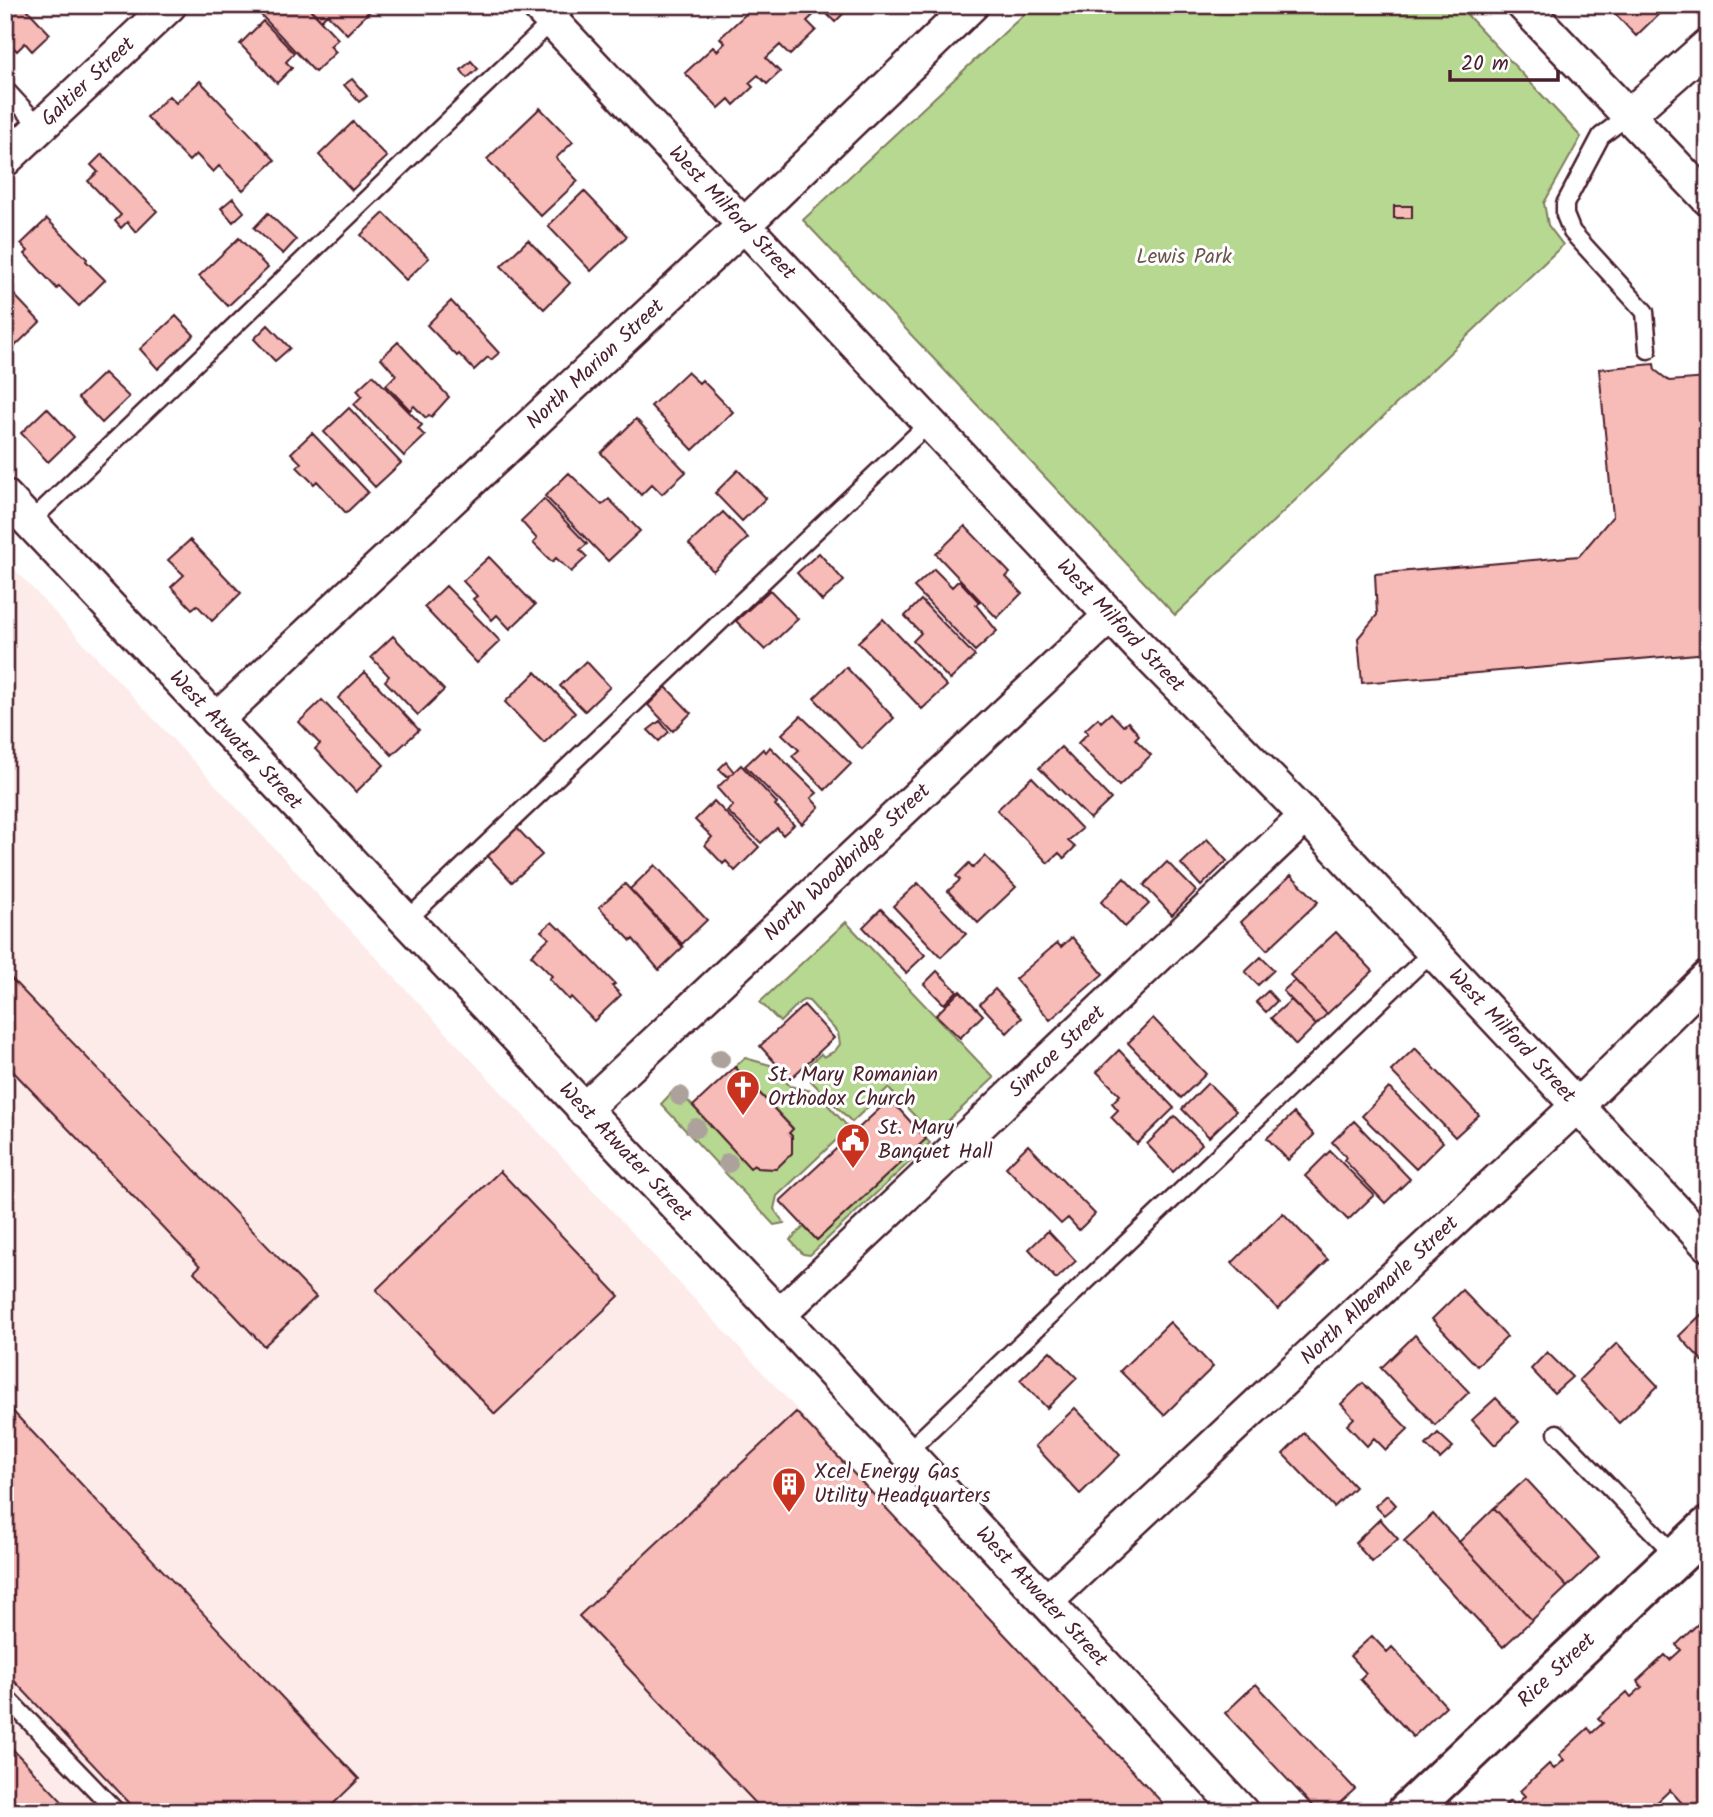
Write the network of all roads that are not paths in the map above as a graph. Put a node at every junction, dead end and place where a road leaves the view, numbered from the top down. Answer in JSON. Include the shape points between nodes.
{"nodes":[{"id":1,"x":170,"y":5,"type":"edge"},
{"id":2,"x":972,"y":5,"type":"edge"},
{"id":3,"x":1522,"y":5,"type":"edge"},
{"id":4,"x":553,"y":11,"type":"edge"},
{"id":5,"x":1708,"y":45,"type":"edge"},
{"id":6,"x":5,"y":89,"type":"edge"},
{"id":7,"x":1629,"y":115,"type":"junction"},
{"id":8,"x":40,"y":127,"type":"junction"},
{"id":9,"x":5,"y":160,"type":"edge"},
{"id":10,"x":1708,"y":199,"type":"edge"},
{"id":11,"x":743,"y":226,"type":"junction"},
{"id":12,"x":1648,"y":350,"type":"dead end"},
{"id":13,"x":929,"y":423,"type":"junction"},
{"id":14,"x":5,"y":496,"type":"edge"},
{"id":15,"x":30,"y":522,"type":"junction"},
{"id":16,"x":1111,"y":615,"type":"junction"},
{"id":17,"x":216,"y":720,"type":"junction"},
{"id":18,"x":1306,"y":816,"type":"junction"},
{"id":19,"x":406,"y":921,"type":"junction"},
{"id":20,"x":1433,"y":951,"type":"junction"},
{"id":21,"x":1708,"y":977,"type":"edge"},
{"id":22,"x":1577,"y":1105,"type":"junction"},
{"id":23,"x":583,"y":1110,"type":"junction"},
{"id":24,"x":1708,"y":1245,"type":"edge"},
{"id":25,"x":779,"y":1315,"type":"junction"},
{"id":26,"x":1557,"y":1433,"type":"dead end"},
{"id":27,"x":907,"y":1452,"type":"junction"},
{"id":28,"x":1699,"y":1539,"type":"edge"},
{"id":29,"x":1047,"y":1601,"type":"junction"},
{"id":30,"x":5,"y":1696,"type":"edge"},
{"id":31,"x":117,"y":1812,"type":"edge"},
{"id":32,"x":1242,"y":1812,"type":"edge"},
{"id":33,"x":1407,"y":1812,"type":"edge"}],
"edges":[{"from":1,"to":8,"type":"street","name":"Galtier Street"},
{"from":2,"to":11,"type":"street","name":"North Marion Street"},
{"from":3,"to":7,"type":"street"},
{"from":4,"to":11,"type":"street","name":"West Milford Street"},
{"from":4,"to":15,"type":"lane"},
{"from":5,"to":7,"type":"street"},
{"from":6,"to":8,"type":"lane"},
{"from":7,"to":10,"type":"street"},
{"from":7,"to":12,"type":"lane","via":[[1601,136],[1565,204],[1564,215],[1572,232],[1644,312]]},
{"from":8,"to":9,"type":"street","name":"Galtier Street"},
{"from":11,"to":13,"type":"street","name":"West Milford Street"},
{"from":11,"to":17,"type":"street","name":"North Marion Street"},
{"from":13,"to":16,"type":"street","name":"West Milford Street"},
{"from":13,"to":19,"type":"lane"},
{"from":14,"to":15,"type":"street","name":"West Atwater Street"},
{"from":15,"to":17,"type":"street","name":"West Atwater Street"},
{"from":16,"to":18,"type":"street","name":"West Milford Street"},
{"from":16,"to":23,"type":"street","name":"North Woodbridge Street"},
{"from":17,"to":19,"type":"street","name":"West Atwater Street"},
{"from":18,"to":20,"type":"street","name":"West Milford Street"},
{"from":18,"to":25,"type":"street","name":"Simcoe Street"},
{"from":19,"to":23,"type":"street","name":"West Atwater Street"},
{"from":20,"to":22,"type":"street","name":"West Milford Street"},
{"from":20,"to":27,"type":"lane"},
{"from":21,"to":22,"type":"street","name":"North Albemarle Street"},
{"from":22,"to":24,"type":"street","name":"West Milford Street"},
{"from":22,"to":29,"type":"street","name":"North Albemarle Street"},
{"from":23,"to":25,"type":"street","name":"West Atwater Street"},
{"from":25,"to":27,"type":"street","name":"West Atwater Street"},
{"from":26,"to":28,"type":"lane"},
{"from":27,"to":29,"type":"street","name":"West Atwater Street"},
{"from":28,"to":33,"type":"main road","name":"Rice Street"},
{"from":29,"to":32,"type":"street","name":"West Atwater Street"},
{"from":30,"to":31,"type":"lane"}]}
